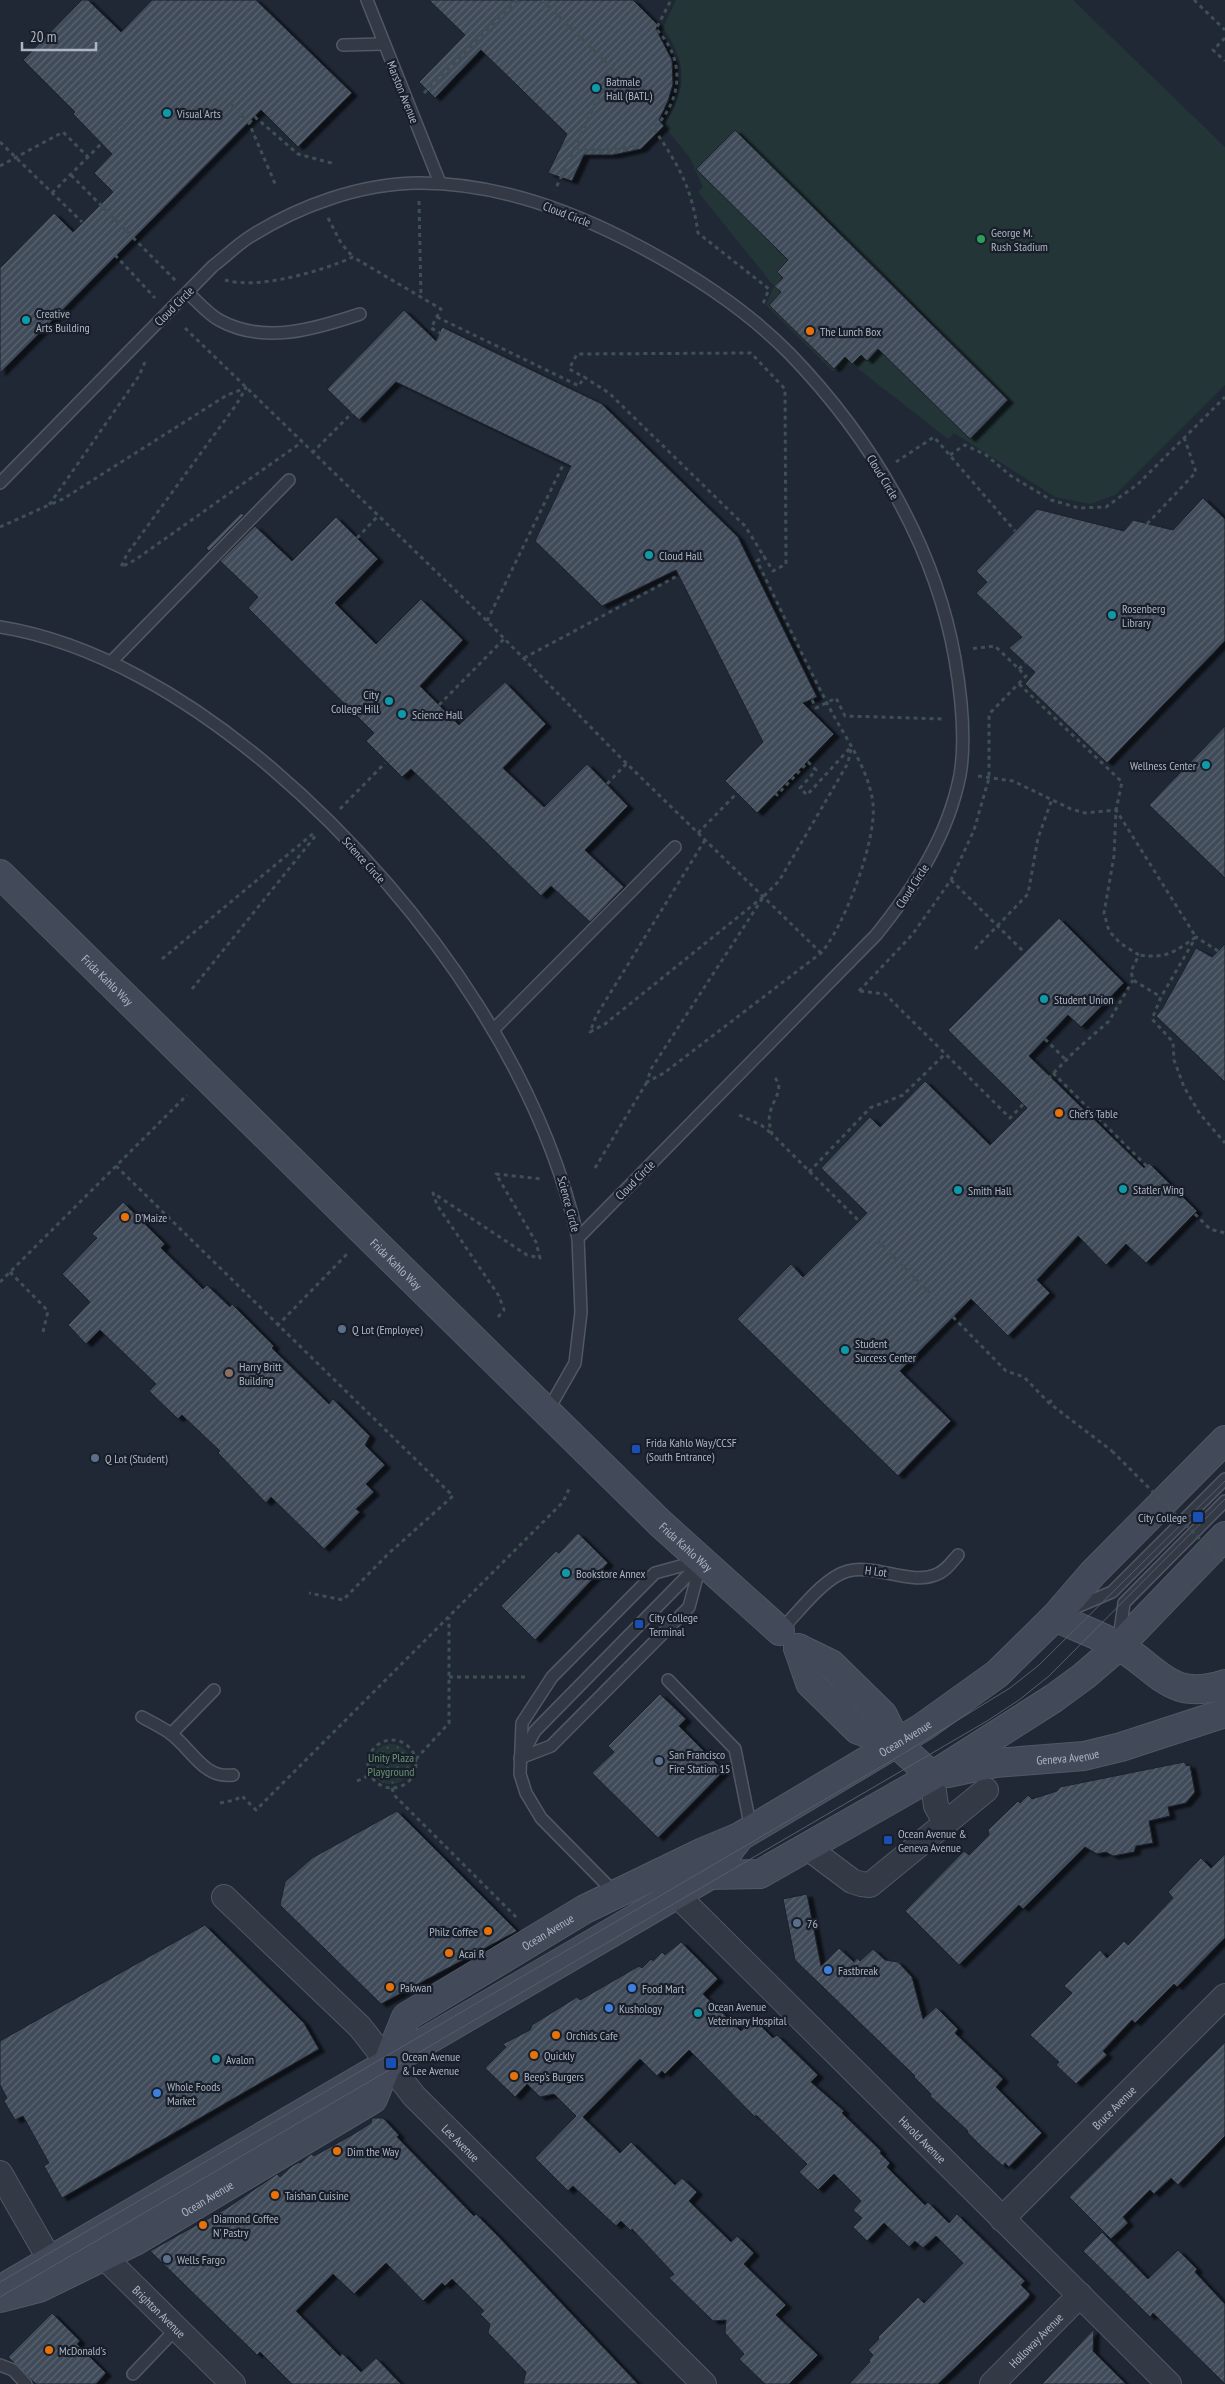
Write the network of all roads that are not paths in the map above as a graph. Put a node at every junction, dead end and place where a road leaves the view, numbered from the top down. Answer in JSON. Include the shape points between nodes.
{"nodes":[{"id":1,"x":367,"y":0,"type":"edge"},
{"id":2,"x":343,"y":44,"type":"dead end"},
{"id":3,"x":384,"y":44,"type":"junction"},
{"id":4,"x":440,"y":184,"type":"junction"},
{"id":5,"x":188,"y":293,"type":"junction"},
{"id":6,"x":360,"y":314,"type":"dead end"},
{"id":7,"x":289,"y":480,"type":"dead end"},
{"id":8,"x":0,"y":484,"type":"edge"},
{"id":9,"x":0,"y":627,"type":"edge"},
{"id":10,"x":111,"y":662,"type":"junction"},
{"id":11,"x":675,"y":847,"type":"dead end"},
{"id":12,"x":0,"y":874,"type":"edge"},
{"id":13,"x":493,"y":1030,"type":"junction"},
{"id":14,"x":578,"y":1238,"type":"junction"},
{"id":15,"x":547,"y":1412,"type":"junction"},
{"id":16,"x":1225,"y":1440,"type":"edge"},
{"id":17,"x":1225,"y":1479,"type":"edge"},
{"id":18,"x":1225,"y":1501,"type":"edge"},
{"id":19,"x":1225,"y":1536,"type":"edge"},
{"id":20,"x":958,"y":1556,"type":"dead end"},
{"id":21,"x":702,"y":1561,"type":"junction"},
{"id":22,"x":1055,"y":1617,"type":"junction"},
{"id":23,"x":789,"y":1639,"type":"junction"},
{"id":24,"x":1119,"y":1646,"type":"junction"},
{"id":25,"x":668,"y":1680,"type":"dead end"},
{"id":26,"x":1225,"y":1684,"type":"edge"},
{"id":27,"x":214,"y":1690,"type":"dead end"},
{"id":28,"x":1225,"y":1713,"type":"edge"},
{"id":29,"x":142,"y":1717,"type":"dead end"},
{"id":30,"x":171,"y":1734,"type":"junction"},
{"id":31,"x":904,"y":1751,"type":"junction"},
{"id":32,"x":520,"y":1758,"type":"junction"},
{"id":33,"x":233,"y":1776,"type":"dead end"},
{"id":34,"x":932,"y":1776,"type":"junction"},
{"id":35,"x":986,"y":1790,"type":"dead end"},
{"id":36,"x":946,"y":1823,"type":"junction"},
{"id":37,"x":745,"y":1834,"type":"junction"},
{"id":38,"x":808,"y":1848,"type":"junction"},
{"id":39,"x":710,"y":1875,"type":"junction"},
{"id":40,"x":622,"y":1893,"type":"junction"},
{"id":41,"x":676,"y":1894,"type":"junction"},
{"id":42,"x":224,"y":1897,"type":"dead end"},
{"id":43,"x":1225,"y":1996,"type":"edge"},
{"id":44,"x":388,"y":2063,"type":"junction"},
{"id":45,"x":0,"y":2173,"type":"edge"},
{"id":46,"x":1002,"y":2219,"type":"junction"},
{"id":47,"x":95,"y":2248,"type":"junction"},
{"id":48,"x":50,"y":2260,"type":"junction"},
{"id":49,"x":0,"y":2290,"type":"edge"},
{"id":50,"x":1080,"y":2296,"type":"junction"},
{"id":51,"x":0,"y":2298,"type":"edge"},
{"id":52,"x":177,"y":2328,"type":"junction"},
{"id":53,"x":0,"y":2365,"type":"edge"},
{"id":54,"x":133,"y":2374,"type":"dead end"},
{"id":55,"x":26,"y":2384,"type":"edge"},
{"id":56,"x":233,"y":2384,"type":"edge"},
{"id":57,"x":704,"y":2384,"type":"edge"},
{"id":58,"x":992,"y":2384,"type":"edge"},
{"id":59,"x":1169,"y":2384,"type":"edge"}],
"edges":[{"from":1,"to":3,"type":"lane","name":"Marston Avenue"},
{"from":2,"to":3,"type":"lane"},
{"from":3,"to":4,"type":"lane","name":"Marston Avenue"},
{"from":4,"to":5,"type":"lane","name":"Cloud Circle","via":[[401,184],[360,192],[320,203],[280,220],[246,239]]},
{"from":4,"to":14,"type":"lane","name":"Cloud Circle","via":[[488,190],[547,206],[602,228],[677,268],[752,320],[819,387],[881,472],[917,538],[937,586],[954,652],[962,720],[960,774],[930,858],[906,898],[876,935]]},
{"from":5,"to":6,"type":"lane","via":[[219,320],[254,333],[319,328]]},
{"from":5,"to":8,"type":"lane","name":"Cloud Circle"},
{"from":7,"to":10,"type":"lane"},
{"from":9,"to":10,"type":"lane","name":"Science Circle","via":[[63,642]]},
{"from":10,"to":13,"type":"lane","name":"Science Circle","via":[[185,702],[224,730],[328,821],[425,930]]},
{"from":11,"to":13,"type":"lane"},
{"from":12,"to":15,"type":"main road","name":"Frida Kahlo Way"},
{"from":13,"to":14,"type":"lane","name":"Science Circle","via":[[544,1131],[561,1174]]},
{"from":14,"to":15,"type":"lane","via":[[581,1312],[575,1364]]},
{"from":15,"to":21,"type":"main road","name":"Frida Kahlo Way"},
{"from":16,"to":22,"type":"main road","name":"Ocean Avenue","via":[[1093,1573]]},
{"from":17,"to":22,"type":"lane","name":"Ocean Avenue","via":[[1112,1592]]},
{"from":18,"to":24,"type":"lane","via":[[1124,1603]]},
{"from":19,"to":24,"type":"main road","name":"Ocean Avenue"},
{"from":20,"to":23,"type":"lane","name":"H Lot","via":[[935,1576],[921,1578],[861,1569],[832,1577]]},
{"from":21,"to":23,"type":"main road","name":"Frida Kahlo Way"},
{"from":21,"to":32,"type":"lane","via":[[535,1731]]},
{"from":21,"to":32,"type":"lane","via":[[689,1607],[550,1746]]},
{"from":21,"to":32,"type":"lane","via":[[655,1573],[552,1677],[522,1724]]},
{"from":22,"to":24,"type":"main road"},
{"from":22,"to":31,"type":"main road","name":"Ocean Avenue","via":[[997,1674]]},
{"from":23,"to":31,"type":"main road","name":"Frida Kahlo Way","via":[[810,1683],[858,1730]]},
{"from":24,"to":26,"type":"main road","via":[[1156,1676],[1175,1686],[1193,1691]]},
{"from":24,"to":34,"type":"main road","name":"Ocean Avenue","via":[[1054,1698]]},
{"from":25,"to":37,"type":"lane","via":[[736,1749]]},
{"from":27,"to":30,"type":"lane"},
{"from":28,"to":34,"type":"main road","name":"Geneva Avenue","via":[[1084,1756],[995,1763]]},
{"from":29,"to":30,"type":"lane"},
{"from":30,"to":33,"type":"lane","via":[[212,1774]]},
{"from":31,"to":34,"type":"main road"},
{"from":31,"to":37,"type":"main road","name":"Ocean Avenue"},
{"from":32,"to":40,"type":"lane","via":[[520,1774],[526,1793],[541,1818],[607,1885]]},
{"from":34,"to":36,"type":"street","via":[[936,1806]]},
{"from":34,"to":38,"type":"main road","name":"Ocean Avenue"},
{"from":35,"to":36,"type":"street"},
{"from":36,"to":38,"type":"street","via":[[870,1884],[852,1881]]},
{"from":37,"to":39,"type":"main road","name":"Ocean Avenue"},
{"from":37,"to":40,"type":"main road","name":"Ocean Avenue"},
{"from":38,"to":39,"type":"main road","name":"Ocean Avenue","via":[[760,1874]]},
{"from":39,"to":41,"type":"main road","name":"Ocean Avenue"},
{"from":40,"to":44,"type":"main road","name":"Ocean Avenue","via":[[585,1909],[406,2017]]},
{"from":41,"to":44,"type":"main road","name":"Ocean Avenue"},
{"from":41,"to":46,"type":"street","name":"Harold Avenue"},
{"from":42,"to":44,"type":"street","name":"Lee Avenue","via":[[360,2027]]},
{"from":43,"to":46,"type":"street","name":"Bruce Avenue"},
{"from":44,"to":47,"type":"main road","name":"Ocean Avenue"},
{"from":44,"to":57,"type":"street","name":"Lee Avenue","via":[[414,2096]]},
{"from":45,"to":48,"type":"street"},
{"from":46,"to":50,"type":"street","name":"Harold Avenue"},
{"from":47,"to":48,"type":"main road","name":"Ocean Avenue"},
{"from":47,"to":51,"type":"main road","name":"Ocean Avenue","via":[[39,2288]]},
{"from":47,"to":52,"type":"street","name":"Brighton Avenue"},
{"from":48,"to":49,"type":"main road","name":"Ocean Avenue"},
{"from":50,"to":58,"type":"street","name":"Holloway Avenue"},
{"from":50,"to":59,"type":"street","name":"Harold Avenue"},
{"from":52,"to":54,"type":"lane"},
{"from":52,"to":56,"type":"street","name":"Brighton Avenue"},
{"from":53,"to":55,"type":"lane","via":[[13,2370]]}]}
